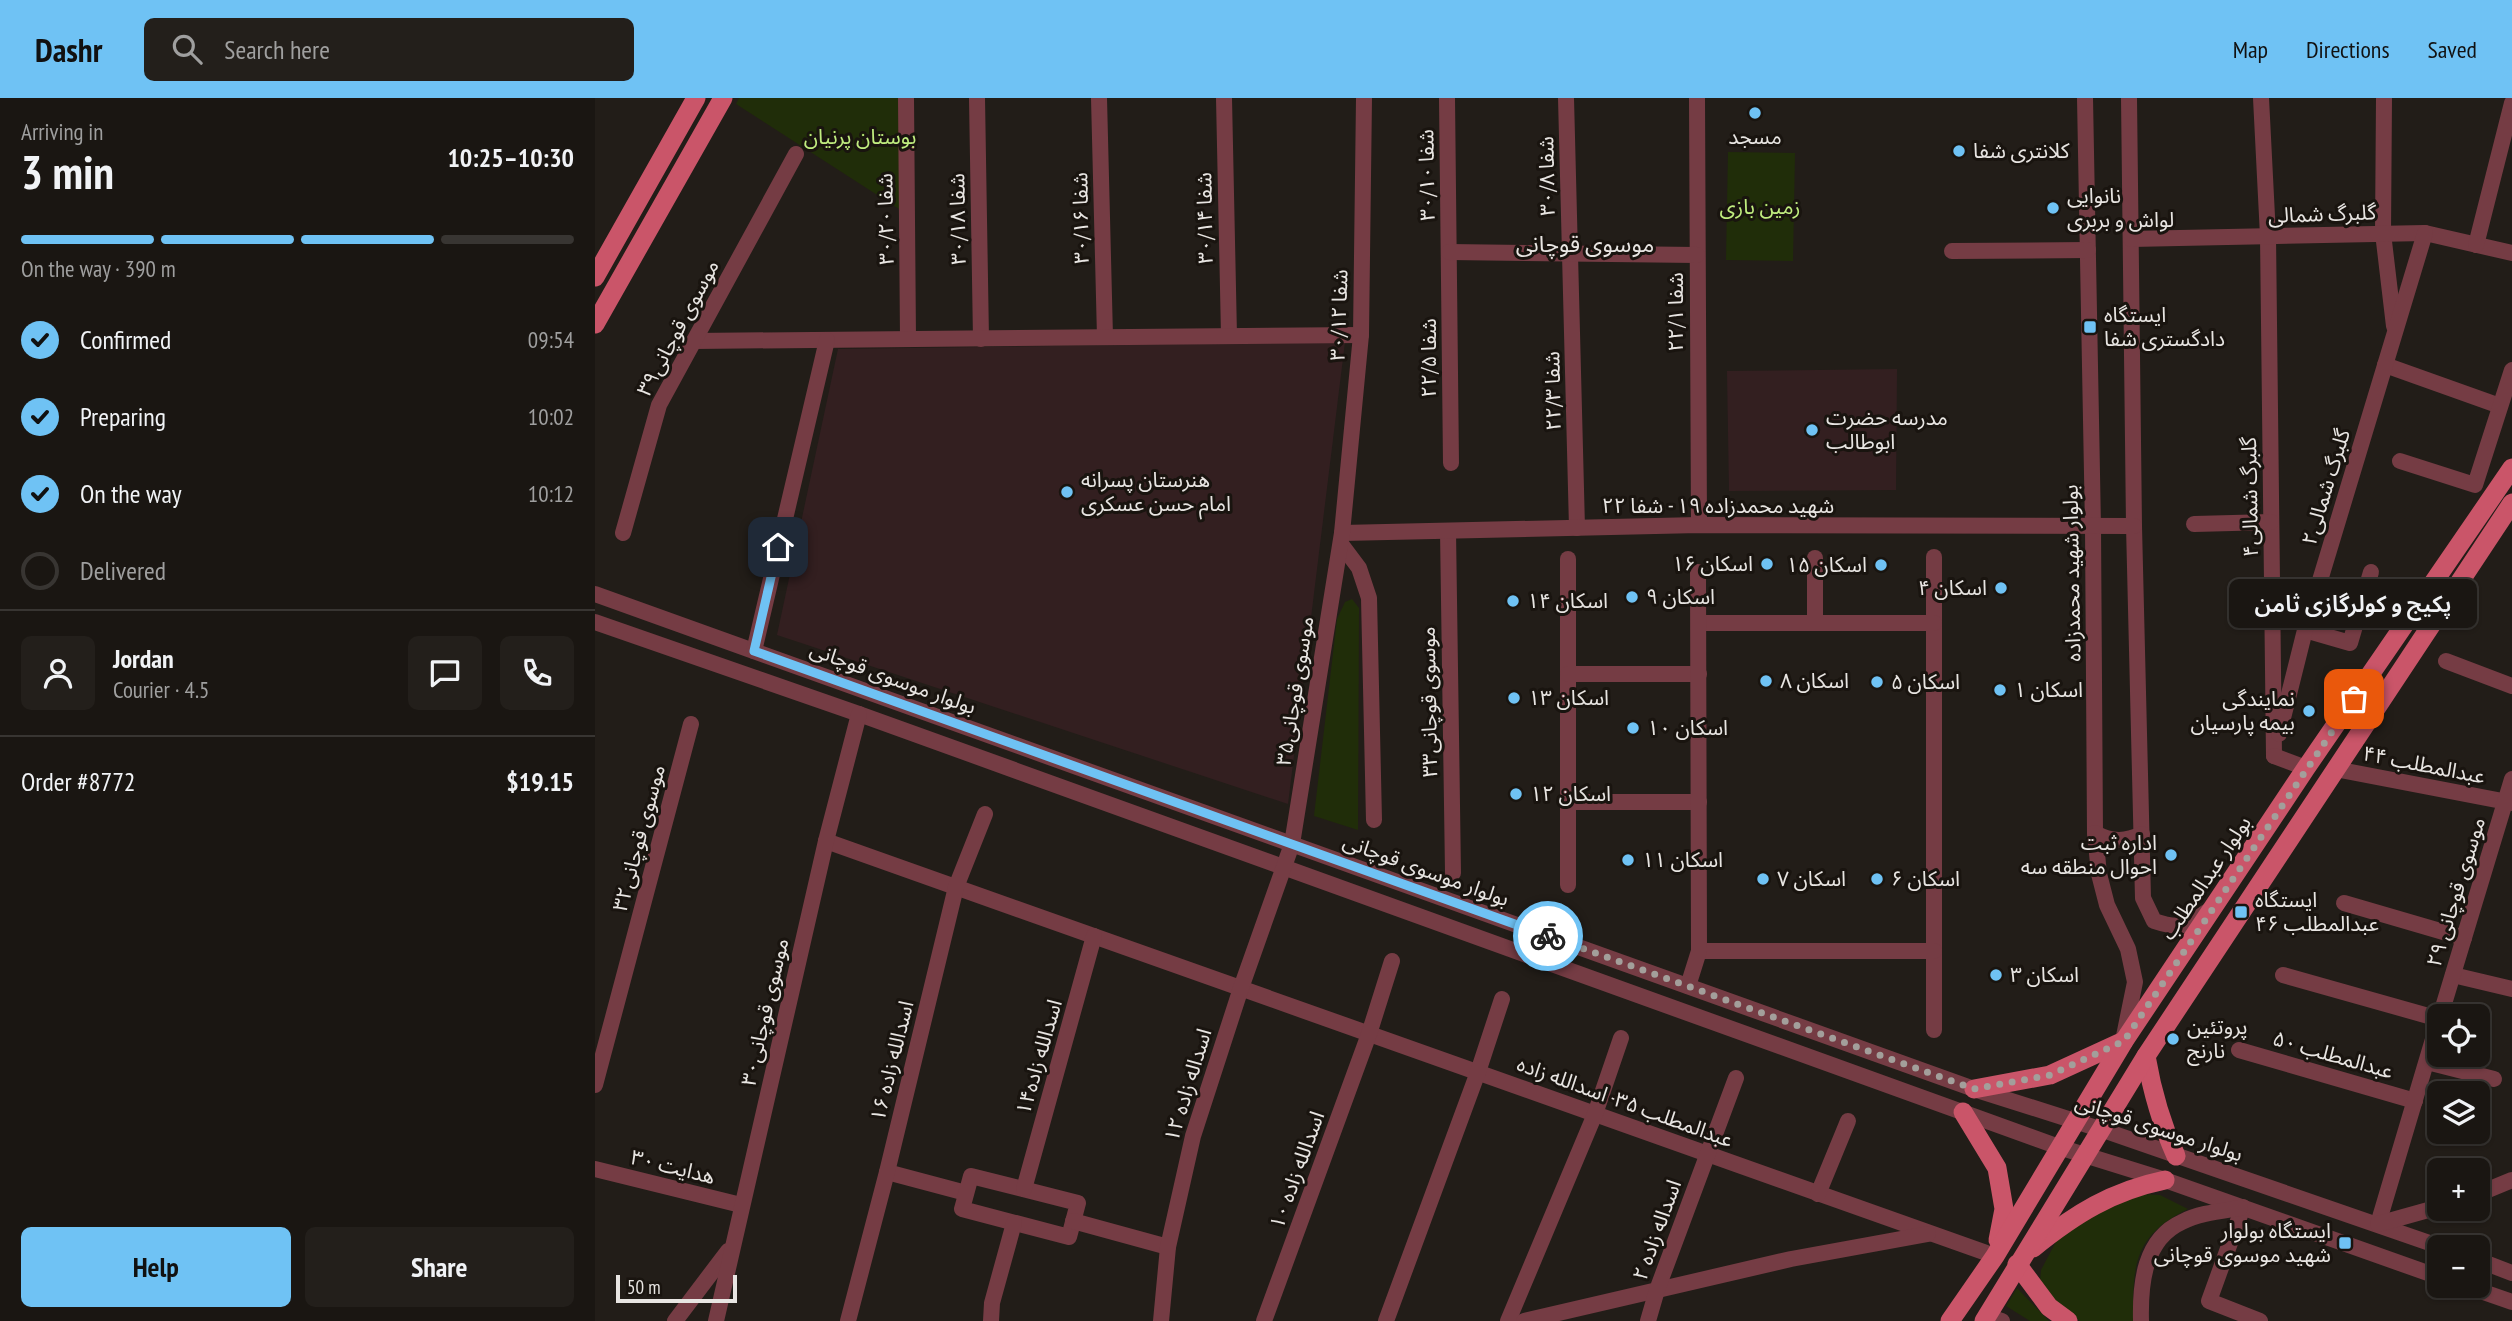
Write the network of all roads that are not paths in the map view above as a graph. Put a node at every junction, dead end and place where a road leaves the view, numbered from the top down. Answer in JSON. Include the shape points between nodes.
{"nodes":[{"id":1,"x":696,"y":98,"type":"edge"},
{"id":2,"x":723,"y":98,"type":"edge"},
{"id":3,"x":906,"y":98,"type":"edge"},
{"id":4,"x":977,"y":98,"type":"edge"},
{"id":5,"x":1100,"y":98,"type":"edge"},
{"id":6,"x":1224,"y":98,"type":"edge"},
{"id":7,"x":1364,"y":98,"type":"edge"},
{"id":8,"x":1447,"y":98,"type":"edge"},
{"id":9,"x":1566,"y":98,"type":"edge"},
{"id":10,"x":1696,"y":98,"type":"edge"},
{"id":11,"x":2085,"y":98,"type":"edge"},
{"id":12,"x":2129,"y":98,"type":"edge"},
{"id":13,"x":2261,"y":98,"type":"edge"},
{"id":14,"x":2384,"y":98,"type":"edge"},
{"id":15,"x":2512,"y":103,"type":"edge"},
{"id":16,"x":796,"y":154,"type":"dead end"},
{"id":17,"x":2383,"y":233,"type":"junction"},
{"id":18,"x":2425,"y":233,"type":"junction"},
{"id":19,"x":2267,"y":236,"type":"junction"},
{"id":20,"x":2131,"y":239,"type":"junction"},
{"id":21,"x":2476,"y":245,"type":"junction"},
{"id":22,"x":2088,"y":250,"type":"junction"},
{"id":23,"x":1952,"y":251,"type":"dead end"},
{"id":24,"x":1449,"y":252,"type":"junction"},
{"id":25,"x":1570,"y":253,"type":"junction"},
{"id":26,"x":2512,"y":253,"type":"edge"},
{"id":27,"x":1697,"y":254,"type":"junction"},
{"id":28,"x":595,"y":277,"type":"edge"},
{"id":29,"x":595,"y":324,"type":"edge"},
{"id":30,"x":2395,"y":334,"type":"junction"},
{"id":31,"x":1361,"y":335,"type":"junction"},
{"id":32,"x":1229,"y":336,"type":"junction"},
{"id":33,"x":1105,"y":337,"type":"junction"},
{"id":34,"x":908,"y":339,"type":"junction"},
{"id":35,"x":981,"y":339,"type":"junction"},
{"id":36,"x":827,"y":340,"type":"junction"},
{"id":37,"x":694,"y":341,"type":"junction"},
{"id":38,"x":2385,"y":365,"type":"junction"},
{"id":39,"x":2512,"y":370,"type":"edge"},
{"id":40,"x":2500,"y":406,"type":"junction"},
{"id":41,"x":2400,"y":461,"type":"dead end"},
{"id":42,"x":1451,"y":463,"type":"dead end"},
{"id":43,"x":2512,"y":468,"type":"edge"},
{"id":44,"x":2512,"y":503,"type":"edge"},
{"id":45,"x":2271,"y":522,"type":"junction"},
{"id":46,"x":2194,"y":524,"type":"dead end"},
{"id":47,"x":1699,"y":525,"type":"junction"},
{"id":48,"x":2134,"y":526,"type":"junction"},
{"id":49,"x":2093,"y":527,"type":"junction"},
{"id":50,"x":1577,"y":528,"type":"junction"},
{"id":51,"x":1448,"y":531,"type":"junction"},
{"id":52,"x":623,"y":533,"type":"dead end"},
{"id":53,"x":1341,"y":539,"type":"junction"},
{"id":54,"x":1934,"y":556,"type":"dead end"},
{"id":55,"x":1815,"y":558,"type":"dead end"},
{"id":56,"x":1568,"y":559,"type":"dead end"},
{"id":57,"x":1698,"y":572,"type":"dead end"},
{"id":58,"x":2371,"y":572,"type":"dead end"},
{"id":59,"x":595,"y":594,"type":"edge"},
{"id":60,"x":595,"y":622,"type":"edge"},
{"id":61,"x":1699,"y":623,"type":"junction"},
{"id":62,"x":1815,"y":623,"type":"junction"},
{"id":63,"x":1934,"y":623,"type":"junction"},
{"id":64,"x":2305,"y":630,"type":"junction"},
{"id":65,"x":754,"y":651,"type":"junction"},
{"id":66,"x":2446,"y":661,"type":"dead end"},
{"id":67,"x":1568,"y":674,"type":"junction"},
{"id":68,"x":1699,"y":674,"type":"junction"},
{"id":69,"x":2512,"y":686,"type":"edge"},
{"id":70,"x":859,"y":714,"type":"junction"},
{"id":71,"x":691,"y":724,"type":"dead end"},
{"id":72,"x":2274,"y":756,"type":"junction"},
{"id":73,"x":2306,"y":768,"type":"junction"},
{"id":74,"x":2335,"y":769,"type":"junction"},
{"id":75,"x":2512,"y":779,"type":"edge"},
{"id":76,"x":1568,"y":802,"type":"junction"},
{"id":77,"x":1699,"y":802,"type":"junction"},
{"id":78,"x":2509,"y":802,"type":"edge"},
{"id":79,"x":985,"y":814,"type":"dead end"},
{"id":80,"x":1374,"y":820,"type":"dead end"},
{"id":81,"x":2095,"y":834,"type":"junction"},
{"id":82,"x":2142,"y":834,"type":"junction"},
{"id":83,"x":826,"y":841,"type":"junction"},
{"id":84,"x":1291,"y":844,"type":"junction"},
{"id":85,"x":1282,"y":867,"type":"junction"},
{"id":86,"x":1453,"y":873,"type":"dead end"},
{"id":87,"x":1568,"y":885,"type":"dead end"},
{"id":88,"x":956,"y":887,"type":"junction"},
{"id":89,"x":2344,"y":903,"type":"dead end"},
{"id":90,"x":2213,"y":908,"type":"junction"},
{"id":91,"x":1094,"y":936,"type":"junction"},
{"id":92,"x":2464,"y":938,"type":"junction"},
{"id":93,"x":1699,"y":951,"type":"junction"},
{"id":94,"x":1934,"y":951,"type":"junction"},
{"id":95,"x":1392,"y":961,"type":"dead end"},
{"id":96,"x":2284,"y":975,"type":"dead end"},
{"id":97,"x":2453,"y":975,"type":"junction"},
{"id":98,"x":1688,"y":986,"type":"junction"},
{"id":99,"x":1241,"y":988,"type":"junction"},
{"id":100,"x":2512,"y":989,"type":"edge"},
{"id":101,"x":1502,"y":999,"type":"dead end"},
{"id":102,"x":2444,"y":1004,"type":"edge"},
{"id":103,"x":2427,"y":1014,"type":"edge"},
{"id":104,"x":1934,"y":1030,"type":"dead end"},
{"id":105,"x":1369,"y":1034,"type":"junction"},
{"id":106,"x":1621,"y":1038,"type":"dead end"},
{"id":107,"x":2124,"y":1041,"type":"junction"},
{"id":108,"x":1850,"y":1044,"type":"junction"},
{"id":109,"x":2239,"y":1050,"type":"dead end"},
{"id":110,"x":2145,"y":1056,"type":"junction"},
{"id":111,"x":2427,"y":1062,"type":"edge"},
{"id":112,"x":2447,"y":1067,"type":"edge"},
{"id":113,"x":1840,"y":1068,"type":"junction"},
{"id":114,"x":1478,"y":1072,"type":"junction"},
{"id":115,"x":1736,"y":1078,"type":"dead end"},
{"id":116,"x":2494,"y":1079,"type":"dead end"},
{"id":117,"x":595,"y":1085,"type":"edge"},
{"id":118,"x":1974,"y":1089,"type":"junction"},
{"id":119,"x":2415,"y":1101,"type":"junction"},
{"id":120,"x":1963,"y":1112,"type":"junction"},
{"id":121,"x":1595,"y":1114,"type":"junction"},
{"id":122,"x":1848,"y":1121,"type":"dead end"},
{"id":123,"x":2074,"y":1122,"type":"junction"},
{"id":124,"x":2100,"y":1129,"type":"junction"},
{"id":125,"x":2059,"y":1147,"type":"junction"},
{"id":126,"x":1707,"y":1154,"type":"junction"},
{"id":127,"x":2084,"y":1156,"type":"junction"},
{"id":128,"x":2176,"y":1156,"type":"junction"},
{"id":129,"x":595,"y":1169,"type":"edge"},
{"id":130,"x":887,"y":1172,"type":"junction"},
{"id":131,"x":2165,"y":1180,"type":"junction"},
{"id":132,"x":2512,"y":1180,"type":"edge"},
{"id":133,"x":1024,"y":1189,"type":"junction"},
{"id":134,"x":2490,"y":1189,"type":"edge"},
{"id":135,"x":966,"y":1193,"type":"junction"},
{"id":136,"x":1818,"y":1194,"type":"junction"},
{"id":137,"x":741,"y":1205,"type":"junction"},
{"id":138,"x":2243,"y":1207,"type":"junction"},
{"id":139,"x":2427,"y":1210,"type":"edge"},
{"id":140,"x":1073,"y":1221,"type":"junction"},
{"id":141,"x":1014,"y":1223,"type":"junction"},
{"id":142,"x":2378,"y":1224,"type":"junction"},
{"id":143,"x":1931,"y":1234,"type":"junction"},
{"id":144,"x":2427,"y":1242,"type":"edge"},
{"id":145,"x":732,"y":1246,"type":"junction"},
{"id":146,"x":1168,"y":1247,"type":"junction"},
{"id":147,"x":1995,"y":1256,"type":"junction"},
{"id":148,"x":2019,"y":1260,"type":"junction"},
{"id":149,"x":2490,"y":1265,"type":"edge"},
{"id":150,"x":2427,"y":1273,"type":"edge"},
{"id":151,"x":2512,"y":1273,"type":"edge"},
{"id":152,"x":1657,"y":1290,"type":"junction"},
{"id":153,"x":2490,"y":1294,"type":"edge"},
{"id":154,"x":2512,"y":1302,"type":"edge"},
{"id":155,"x":1991,"y":1319,"type":"edge"},
{"id":156,"x":675,"y":1321,"type":"edge"},
{"id":157,"x":716,"y":1321,"type":"edge"},
{"id":158,"x":848,"y":1321,"type":"edge"},
{"id":159,"x":991,"y":1321,"type":"edge"},
{"id":160,"x":1161,"y":1321,"type":"edge"},
{"id":161,"x":1264,"y":1321,"type":"edge"},
{"id":162,"x":1386,"y":1321,"type":"edge"},
{"id":163,"x":1509,"y":1321,"type":"edge"},
{"id":164,"x":1524,"y":1321,"type":"edge"},
{"id":165,"x":1648,"y":1321,"type":"edge"},
{"id":166,"x":1950,"y":1321,"type":"edge"},
{"id":167,"x":2068,"y":1321,"type":"edge"},
{"id":168,"x":2141,"y":1321,"type":"edge"},
{"id":169,"x":2260,"y":1321,"type":"edge"}],
"edges":[{"from":1,"to":28,"type":"main road"},
{"from":2,"to":29,"type":"main road"},
{"from":3,"to":34,"type":"street","name":"شفا ۳۰/۲۰"},
{"from":4,"to":35,"type":"street","name":"شفا ۳۰/۱۸"},
{"from":5,"to":33,"type":"street","name":"شفا ۳۰/۱۶"},
{"from":6,"to":32,"type":"street","name":"شفا ۳۰/۱۴"},
{"from":7,"to":31,"type":"street","name":"شفا ۳۰/۱۲"},
{"from":8,"to":24,"type":"street","name":"شفا ۳۰/۱۰"},
{"from":9,"to":25,"type":"street","name":"شفا ۳۰/۸"},
{"from":10,"to":27,"type":"street","name":"۲۲/۱ شفا"},
{"from":11,"to":22,"type":"street","name":"بولوار شهید محمدزاده"},
{"from":12,"to":20,"type":"street"},
{"from":13,"to":19,"type":"street","name":"گلبرگ شمالی۴"},
{"from":14,"to":17,"type":"street"},
{"from":15,"to":21,"type":"street"},
{"from":16,"to":37,"type":"street","name":"موسوی قوچانی۳۹"},
{"from":17,"to":18,"type":"street","name":"گلبرگ شمالی"},
{"from":17,"to":19,"type":"street","name":"گلبرگ شمالی"},
{"from":17,"to":30,"type":"street"},
{"from":18,"to":21,"type":"street","name":"گلبرگ شمالی"},
{"from":18,"to":30,"type":"street","name":"گلبرگ شمالی۲"},
{"from":19,"to":20,"type":"street","name":"گلبرگ شمالی"},
{"from":19,"to":45,"type":"street","name":"گلبرگ شمالی۴"},
{"from":20,"to":48,"type":"street"},
{"from":21,"to":26,"type":"street","name":"گلبرگ شمالی"},
{"from":22,"to":23,"type":"street"},
{"from":22,"to":49,"type":"street","name":"بولوار شهید محمدزاده"},
{"from":24,"to":25,"type":"street"},
{"from":24,"to":42,"type":"street","name":"شفا ۲۲/۵"},
{"from":25,"to":27,"type":"street"},
{"from":25,"to":50,"type":"street","name":"شفا ۲۲/۳"},
{"from":27,"to":47,"type":"street","name":"۲۲/۱ شفا"},
{"from":30,"to":38,"type":"street","name":"گلبرگ شمالی۲"},
{"from":31,"to":32,"type":"street"},
{"from":31,"to":53,"type":"street","name":"شفا ۳۰/۱۲"},
{"from":32,"to":33,"type":"street"},
{"from":33,"to":35,"type":"street"},
{"from":34,"to":35,"type":"street"},
{"from":34,"to":36,"type":"street"},
{"from":36,"to":37,"type":"street"},
{"from":36,"to":65,"type":"street"},
{"from":37,"to":52,"type":"street","name":"موسوی قوچانی۳۹","via":[[659,405]]},
{"from":38,"to":40,"type":"street"},
{"from":38,"to":64,"type":"street","name":"گلبرگ شمالی۲"},
{"from":39,"to":40,"type":"street"},
{"from":40,"to":41,"type":"street","via":[[2475,485]]},
{"from":43,"to":73,"type":"main road","name":"بولوار عبدالمطلب"},
{"from":44,"to":74,"type":"main road"},
{"from":45,"to":46,"type":"street"},
{"from":45,"to":72,"type":"street","name":"گلبرگ شمالی۴"},
{"from":47,"to":49,"type":"street","name":"شهید محمدزاده ۱۹ - شفا ۲۲"},
{"from":47,"to":50,"type":"street","name":"شهید محمدزاده ۱۹ - شفا ۲۲"},
{"from":48,"to":49,"type":"street","name":"شهید محمدزاده ۱۹ - شفا ۲۲"},
{"from":48,"to":82,"type":"street"},
{"from":49,"to":81,"type":"street","name":"بولوار شهید محمدزاده"},
{"from":50,"to":51,"type":"street","name":"شهید محمدزاده ۱۹ - شفا ۲۲"},
{"from":51,"to":53,"type":"street","name":"شهید محمدزاده ۱۹ - شفا ۲۲"},
{"from":51,"to":86,"type":"street","name":"موسوی قوچانی۳۳"},
{"from":53,"to":80,"type":"street","via":[[1359,568],[1369,598]]},
{"from":53,"to":84,"type":"street","name":"موسوی قوچانی۳۵"},
{"from":54,"to":63,"type":"street"},
{"from":55,"to":62,"type":"street"},
{"from":56,"to":67,"type":"street"},
{"from":57,"to":61,"type":"street"},
{"from":58,"to":64,"type":"street","via":[[2350,643]]},
{"from":59,"to":65,"type":"street","name":"بولوار موسوی قوچانی"},
{"from":60,"to":70,"type":"street"},
{"from":61,"to":62,"type":"street"},
{"from":61,"to":68,"type":"street"},
{"from":62,"to":63,"type":"street"},
{"from":63,"to":94,"type":"street"},
{"from":64,"to":72,"type":"street","name":"گلبرگ شمالی۲"},
{"from":65,"to":84,"type":"street","name":"بولوار موسوی قوچانی"},
{"from":66,"to":69,"type":"street"},
{"from":67,"to":68,"type":"street"},
{"from":67,"to":76,"type":"street"},
{"from":68,"to":77,"type":"street"},
{"from":70,"to":83,"type":"street","name":"موسوی قوچانی۳۰"},
{"from":70,"to":85,"type":"street"},
{"from":71,"to":117,"type":"street","name":"موسوی قوچانی۳۲"},
{"from":72,"to":73,"type":"street"},
{"from":73,"to":90,"type":"main road","name":"بولوار عبدالمطلب"},
{"from":74,"to":78,"type":"street","name":"عبدالمطلب ۴۴"},
{"from":74,"to":110,"type":"main road"},
{"from":75,"to":78,"type":"street","name":"موسوی قوچانی ۲۹"},
{"from":76,"to":77,"type":"street"},
{"from":76,"to":87,"type":"street"},
{"from":77,"to":93,"type":"street"},
{"from":78,"to":92,"type":"street","name":"موسوی قوچانی ۲۹"},
{"from":79,"to":88,"type":"street","name":"اسدالله زاده ۱۶"},
{"from":81,"to":82,"type":"street","via":[[2113,841]]},
{"from":81,"to":107,"type":"street","name":"بولوار شهید محمدزاده","via":[[2104,895],[2128,949],[2135,982]]},
{"from":82,"to":90,"type":"street","via":[[2143,898],[2154,921],[2174,928]]},
{"from":83,"to":88,"type":"street","name":"عبدالمطلب ۳۵- اسدالله زاده"},
{"from":83,"to":137,"type":"street","name":"موسوی قوچانی۳۰"},
{"from":84,"to":85,"type":"street","name":"موسوی قوچانی۳۵"},
{"from":84,"to":98,"type":"street","name":"بولوار موسوی قوچانی"},
{"from":85,"to":99,"type":"street","name":"اسداله زاده ۱۲"},
{"from":85,"to":113,"type":"street"},
{"from":88,"to":91,"type":"street","name":"عبدالمطلب ۳۵- اسدالله زاده"},
{"from":88,"to":130,"type":"street","name":"اسدالله زاده ۱۶"},
{"from":89,"to":92,"type":"street"},
{"from":90,"to":107,"type":"main road","name":"بولوار عبدالمطلب"},
{"from":91,"to":99,"type":"street","name":"عبدالمطلب ۳۵- اسدالله زاده"},
{"from":91,"to":133,"type":"street","name":"اسدالله زاده۱۴"},
{"from":92,"to":97,"type":"street","name":"موسوی قوچانی ۲۹"},
{"from":93,"to":94,"type":"street"},
{"from":93,"to":98,"type":"street"},
{"from":94,"to":104,"type":"street"},
{"from":95,"to":105,"type":"street","name":"اسدالله زاده ۱۰"},
{"from":96,"to":103,"type":"street"},
{"from":97,"to":100,"type":"street"},
{"from":97,"to":102,"type":"street","name":"موسوی قوچانی ۲۹"},
{"from":98,"to":108,"type":"street","name":"بولوار موسوی قوچانی"},
{"from":99,"to":105,"type":"street","name":"عبدالمطلب ۳۵- اسدالله زاده"},
{"from":99,"to":146,"type":"street","name":"اسداله زاده ۱۲","via":[[1193,1136]]},
{"from":101,"to":114,"type":"street"},
{"from":105,"to":114,"type":"street","name":"عبدالمطلب ۳۵- اسدالله زاده"},
{"from":105,"to":161,"type":"street","name":"اسدالله زاده ۱۰"},
{"from":106,"to":121,"type":"street"},
{"from":107,"to":118,"type":"main road","via":[[2050,1075]]},
{"from":107,"to":123,"type":"main road","name":"بولوار عبدالمطلب"},
{"from":108,"to":113,"type":"street"},
{"from":108,"to":118,"type":"street","name":"بولوار موسوی قوچانی"},
{"from":109,"to":119,"type":"street","name":"عبدالمطلب ۵۰"},
{"from":110,"to":124,"type":"main road"},
{"from":110,"to":128,"type":"main road","via":[[2154,1101]]},
{"from":111,"to":119,"type":"street","name":"موسوی قوچانی ۲۹"},
{"from":112,"to":116,"type":"street"},
{"from":113,"to":120,"type":"street"},
{"from":114,"to":121,"type":"street","name":"عبدالمطلب ۳۵- اسدالله زاده"},
{"from":114,"to":162,"type":"street"},
{"from":115,"to":126,"type":"street","name":"اسداله زاده ۲"},
{"from":118,"to":123,"type":"street","name":"بولوار موسوی قوچانی"},
{"from":119,"to":142,"type":"street","name":"موسوی قوچانی ۲۹"},
{"from":120,"to":125,"type":"street"},
{"from":120,"to":147,"type":"main road","via":[[1997,1168],[2004,1209]]},
{"from":121,"to":126,"type":"street","name":"عبدالمطلب ۳۵- اسدالله زاده"},
{"from":121,"to":163,"type":"street"},
{"from":122,"to":136,"type":"street"},
{"from":123,"to":124,"type":"street","name":"بولوار موسوی قوچانی"},
{"from":123,"to":125,"type":"main road","name":"بولوار عبدالمطلب"},
{"from":124,"to":127,"type":"main road"},
{"from":124,"to":128,"type":"street","name":"بولوار موسوی قوچانی"},
{"from":125,"to":127,"type":"street"},
{"from":125,"to":147,"type":"main road","name":"بولوار عبدالمطلب"},
{"from":126,"to":136,"type":"street","name":"عبدالمطلب ۳۵- اسدالله زاده"},
{"from":126,"to":152,"type":"street","name":"اسداله زاده ۲"},
{"from":127,"to":131,"type":"street"},
{"from":127,"to":148,"type":"main road"},
{"from":128,"to":142,"type":"street","name":"بولوار موسوی قوچانی"},
{"from":129,"to":137,"type":"street","name":"هدایت ۳۰"},
{"from":130,"to":135,"type":"street"},
{"from":130,"to":158,"type":"street","name":"اسدالله زاده ۱۶"},
{"from":131,"to":138,"type":"street"},
{"from":131,"to":148,"type":"main road","via":[[2106,1198],[2067,1221]]},
{"from":132,"to":134,"type":"street"},
{"from":133,"to":135,"type":"street","via":[[971,1176]]},
{"from":133,"to":140,"type":"street","via":[[1078,1203]]},
{"from":135,"to":141,"type":"street","via":[[962,1209]]},
{"from":136,"to":143,"type":"street","name":"عبدالمطلب ۳۵- اسدالله زاده"},
{"from":137,"to":145,"type":"street","name":"موسوی قوچانی۳۰"},
{"from":138,"to":150,"type":"street"},
{"from":138,"to":168,"type":"street","via":[[2181,1222],[2160,1238],[2147,1260],[2140,1295]]},
{"from":138,"to":169,"type":"street","via":[[2209,1301]]},
{"from":139,"to":142,"type":"street"},
{"from":140,"to":141,"type":"street","via":[[1069,1237]]},
{"from":140,"to":146,"type":"street"},
{"from":141,"to":159,"type":"street"},
{"from":142,"to":144,"type":"street","name":"بولوار موسوی قوچانی"},
{"from":143,"to":147,"type":"street","name":"عبدالمطلب ۳۵- اسدالله زاده"},
{"from":143,"to":152,"type":"street","via":[[1791,1259]]},
{"from":145,"to":156,"type":"street"},
{"from":145,"to":157,"type":"street","name":"موسوی قوچانی۳۰"},
{"from":146,"to":160,"type":"street","name":"اسداله زاده ۱۲"},
{"from":147,"to":166,"type":"main road","name":"بولوار عبدالمطلب"},
{"from":148,"to":155,"type":"main road"},
{"from":148,"to":167,"type":"main road","via":[[2049,1307]]},
{"from":149,"to":151,"type":"street"},
{"from":152,"to":164,"type":"street"},
{"from":152,"to":165,"type":"street","name":"اسداله زاده ۲"},
{"from":153,"to":154,"type":"street"}]}
